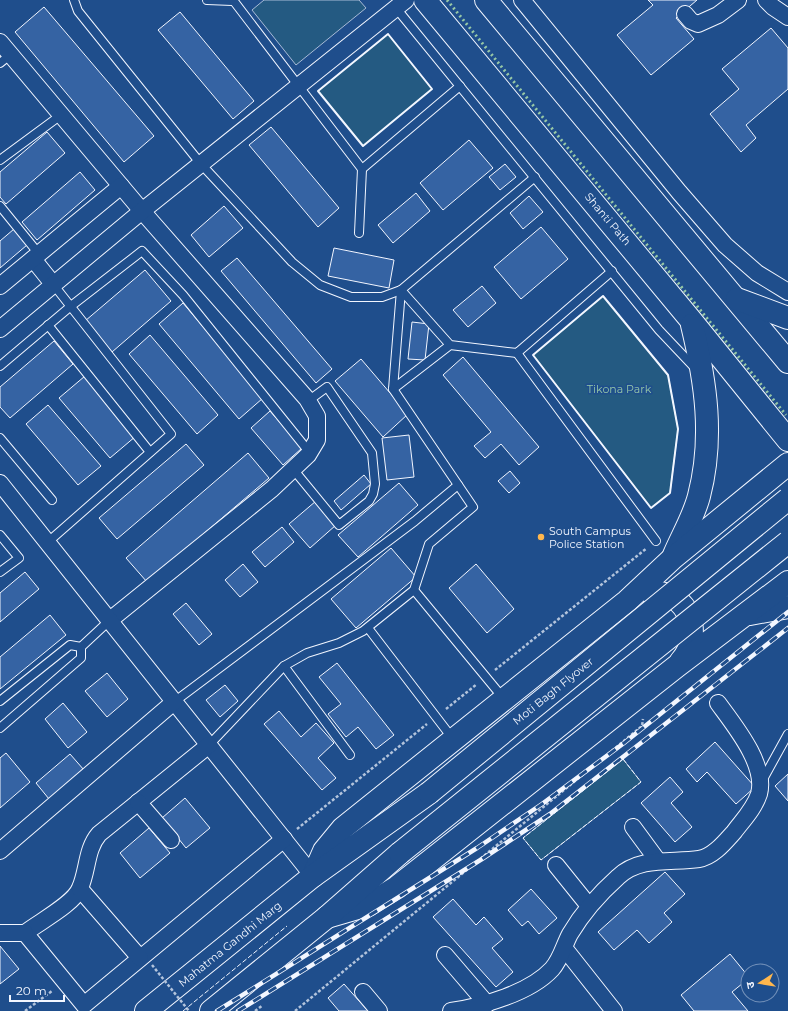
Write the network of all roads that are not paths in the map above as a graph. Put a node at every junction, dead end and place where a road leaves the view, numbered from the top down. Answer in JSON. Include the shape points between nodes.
{"nodes":[{"id":1,"x":74,"y":0,"type":"edge"},
{"id":2,"x":207,"y":0,"type":"edge"},
{"id":3,"x":233,"y":0,"type":"edge"},
{"id":4,"x":425,"y":0,"type":"edge"},
{"id":5,"x":486,"y":0,"type":"edge"},
{"id":6,"x":522,"y":0,"type":"edge"},
{"id":7,"x":738,"y":0,"type":"edge"},
{"id":8,"x":766,"y":0,"type":"edge"},
{"id":9,"x":397,"y":3,"type":"edge"},
{"id":10,"x":685,"y":14,"type":"dead end"},
{"id":11,"x":788,"y":17,"type":"edge"},
{"id":12,"x":0,"y":42,"type":"edge"},
{"id":13,"x":5,"y":59,"type":"edge"},
{"id":14,"x":298,"y":86,"type":"junction"},
{"id":15,"x":460,"y":86,"type":"junction"},
{"id":16,"x":60,"y":115,"type":"junction"},
{"id":17,"x":0,"y":160,"type":"edge"},
{"id":18,"x":201,"y":164,"type":"junction"},
{"id":19,"x":362,"y":169,"type":"junction"},
{"id":20,"x":535,"y":177,"type":"junction"},
{"id":21,"x":121,"y":186,"type":"junction"},
{"id":22,"x":0,"y":206,"type":"edge"},
{"id":23,"x":142,"y":211,"type":"junction"},
{"id":24,"x":359,"y":233,"type":"dead end"},
{"id":25,"x":36,"y":257,"type":"junction"},
{"id":26,"x":612,"y":271,"type":"junction"},
{"id":27,"x":53,"y":284,"type":"junction"},
{"id":28,"x":0,"y":286,"type":"edge"},
{"id":29,"x":402,"y":290,"type":"junction"},
{"id":30,"x":788,"y":292,"type":"edge"},
{"id":31,"x":736,"y":298,"type":"junction"},
{"id":32,"x":71,"y":306,"type":"junction"},
{"id":33,"x":788,"y":318,"type":"edge"},
{"id":34,"x":690,"y":319,"type":"junction"},
{"id":35,"x":48,"y":325,"type":"junction"},
{"id":36,"x":0,"y":328,"type":"edge"},
{"id":37,"x":450,"y":345,"type":"junction"},
{"id":38,"x":518,"y":353,"type":"junction"},
{"id":39,"x":788,"y":362,"type":"edge"},
{"id":40,"x":0,"y":366,"type":"edge"},
{"id":41,"x":703,"y":376,"type":"junction"},
{"id":42,"x":393,"y":389,"type":"junction"},
{"id":43,"x":308,"y":401,"type":"junction"},
{"id":44,"x":0,"y":438,"type":"edge"},
{"id":45,"x":788,"y":440,"type":"edge"},
{"id":46,"x":150,"y":452,"type":"junction"},
{"id":47,"x":310,"y":453,"type":"junction"},
{"id":48,"x":788,"y":464,"type":"edge"},
{"id":49,"x":293,"y":469,"type":"junction"},
{"id":50,"x":0,"y":483,"type":"edge"},
{"id":51,"x":458,"y":486,"type":"junction"},
{"id":52,"x":788,"y":499,"type":"edge"},
{"id":53,"x":52,"y":500,"type":"dead end"},
{"id":54,"x":0,"y":535,"type":"edge"},
{"id":55,"x":656,"y":541,"type":"road end"},
{"id":56,"x":48,"y":542,"type":"junction"},
{"id":57,"x":788,"y":542,"type":"edge"},
{"id":58,"x":672,"y":558,"type":"junction"},
{"id":59,"x":0,"y":572,"type":"edge"},
{"id":60,"x":788,"y":582,"type":"edge"},
{"id":61,"x":414,"y":590,"type":"junction"},
{"id":62,"x":627,"y":601,"type":"junction"},
{"id":63,"x":788,"y":607,"type":"edge"},
{"id":64,"x":748,"y":614,"type":"junction"},
{"id":65,"x":110,"y":620,"type":"junction"},
{"id":66,"x":368,"y":628,"type":"junction"},
{"id":67,"x":81,"y":648,"type":"junction"},
{"id":68,"x":284,"y":666,"type":"junction"},
{"id":69,"x":677,"y":666,"type":"junction"},
{"id":70,"x":504,"y":699,"type":"junction"},
{"id":71,"x":0,"y":701,"type":"edge"},
{"id":72,"x":174,"y":702,"type":"junction"},
{"id":73,"x":718,"y":703,"type":"dead end"},
{"id":74,"x":0,"y":728,"type":"edge"},
{"id":75,"x":788,"y":734,"type":"edge"},
{"id":76,"x":453,"y":740,"type":"junction"},
{"id":77,"x":209,"y":745,"type":"junction"},
{"id":78,"x":350,"y":755,"type":"dead end"},
{"id":79,"x":759,"y":787,"type":"junction"},
{"id":80,"x":138,"y":802,"type":"junction"},
{"id":81,"x":633,"y":827,"type":"dead end"},
{"id":82,"x":284,"y":839,"type":"junction"},
{"id":83,"x":171,"y":840,"type":"dead end"},
{"id":84,"x":0,"y":851,"type":"edge"},
{"id":85,"x":658,"y":861,"type":"junction"},
{"id":86,"x":556,"y":865,"type":"dead end"},
{"id":87,"x":313,"y":876,"type":"junction"},
{"id":88,"x":80,"y":889,"type":"junction"},
{"id":89,"x":589,"y":906,"type":"junction"},
{"id":90,"x":327,"y":917,"type":"junction"},
{"id":91,"x":0,"y":933,"type":"edge"},
{"id":92,"x":25,"y":933,"type":"junction"},
{"id":93,"x":565,"y":949,"type":"junction"},
{"id":94,"x":445,"y":955,"type":"dead end"},
{"id":95,"x":146,"y":962,"type":"junction"},
{"id":96,"x":363,"y":992,"type":"dead end"},
{"id":97,"x":487,"y":1004,"type":"junction"},
{"id":98,"x":81,"y":1008,"type":"edge"},
{"id":99,"x":146,"y":1011,"type":"edge"},
{"id":100,"x":211,"y":1011,"type":"edge"},
{"id":101,"x":379,"y":1011,"type":"edge"},
{"id":102,"x":451,"y":1011,"type":"edge"},
{"id":103,"x":614,"y":1011,"type":"edge"}],
"edges":[{"from":1,"to":18,"type":"lane","via":[[78,11]]},
{"from":2,"to":3,"type":"lane"},
{"from":3,"to":14,"type":"lane"},
{"from":4,"to":34,"type":"main road","name":"Shanti Path"},
{"from":5,"to":31,"type":"main road"},
{"from":6,"to":30,"type":"street","via":[[678,192],[725,245],[757,273]]},
{"from":7,"to":10,"type":"street","via":[[718,15],[698,24]]},
{"from":8,"to":11,"type":"street"},
{"from":9,"to":14,"type":"street"},
{"from":9,"to":15,"type":"lane"},
{"from":12,"to":13,"type":"street"},
{"from":13,"to":16,"type":"street"},
{"from":14,"to":18,"type":"street"},
{"from":14,"to":19,"type":"lane"},
{"from":15,"to":19,"type":"lane"},
{"from":15,"to":20,"type":"lane"},
{"from":16,"to":17,"type":"lane"},
{"from":16,"to":21,"type":"street"},
{"from":18,"to":23,"type":"street"},
{"from":18,"to":29,"type":"lane","via":[[292,262],[320,285],[351,297],[382,297]]},
{"from":19,"to":24,"type":"lane"},
{"from":20,"to":26,"type":"lane"},
{"from":20,"to":29,"type":"lane"},
{"from":21,"to":23,"type":"street"},
{"from":21,"to":25,"type":"street"},
{"from":22,"to":25,"type":"lane"},
{"from":23,"to":27,"type":"street"},
{"from":23,"to":43,"type":"street"},
{"from":25,"to":27,"type":"street"},
{"from":25,"to":28,"type":"street"},
{"from":26,"to":38,"type":"lane"},
{"from":26,"to":41,"type":"lane","via":[[659,330]]},
{"from":27,"to":32,"type":"lane"},
{"from":27,"to":36,"type":"street"},
{"from":29,"to":37,"type":"lane"},
{"from":29,"to":42,"type":"lane"},
{"from":31,"to":33,"type":"main road"},
{"from":31,"to":39,"type":"main road"},
{"from":32,"to":35,"type":"lane"},
{"from":32,"to":46,"type":"lane","via":[[171,434]]},
{"from":32,"to":47,"type":"lane","via":[[142,251],[184,296]]},
{"from":34,"to":41,"type":"main road"},
{"from":34,"to":45,"type":"main road","name":"Shanti Path"},
{"from":35,"to":40,"type":"lane"},
{"from":35,"to":46,"type":"lane"},
{"from":37,"to":38,"type":"lane"},
{"from":37,"to":42,"type":"lane"},
{"from":38,"to":55,"type":"lane"},
{"from":41,"to":58,"type":"main road","via":[[707,451],[699,497]]},
{"from":42,"to":51,"type":"lane"},
{"from":43,"to":47,"type":"street","via":[[317,416],[317,440]]},
{"from":43,"to":49,"type":"lane","via":[[328,387],[372,453],[375,484],[373,494],[369,501],[340,525]]},
{"from":44,"to":53,"type":"lane"},
{"from":46,"to":56,"type":"lane"},
{"from":47,"to":49,"type":"street"},
{"from":48,"to":58,"type":"main road"},
{"from":49,"to":65,"type":"street","via":[[272,489]]},
{"from":50,"to":56,"type":"street"},
{"from":51,"to":61,"type":"lane","via":[[473,507],[429,544]]},
{"from":51,"to":72,"type":"lane"},
{"from":52,"to":87,"type":"main road","name":"Moti Bagh Flyover","bridge":true,"via":[[429,793]]},
{"from":54,"to":59,"type":"lane","via":[[18,558]]},
{"from":56,"to":65,"type":"street"},
{"from":57,"to":90,"type":"main road","bridge":true,"via":[[400,853]]},
{"from":58,"to":62,"type":"main road"},
{"from":60,"to":64,"type":"main road"},
{"from":61,"to":66,"type":"lane"},
{"from":61,"to":70,"type":"lane"},
{"from":62,"to":69,"type":"main road","via":[[641,594],[657,593],[673,598],[685,608],[692,623],[693,639],[688,654]]},
{"from":62,"to":70,"type":"main road"},
{"from":63,"to":64,"type":"main road"},
{"from":64,"to":69,"type":"main road"},
{"from":65,"to":67,"type":"lane"},
{"from":65,"to":72,"type":"street"},
{"from":66,"to":68,"type":"lane","via":[[340,643],[307,653]]},
{"from":66,"to":76,"type":"lane"},
{"from":67,"to":71,"type":"lane","via":[[70,645]]},
{"from":67,"to":74,"type":"lane","via":[[81,658]]},
{"from":68,"to":77,"type":"lane"},
{"from":68,"to":78,"type":"lane"},
{"from":69,"to":90,"type":"main road","via":[[397,887],[368,904]]},
{"from":70,"to":76,"type":"main road"},
{"from":72,"to":77,"type":"street"},
{"from":72,"to":84,"type":"street"},
{"from":73,"to":79,"type":"street","via":[[748,747],[756,764]]},
{"from":75,"to":79,"type":"lane"},
{"from":76,"to":87,"type":"main road","via":[[343,828],[324,851]]},
{"from":77,"to":80,"type":"street"},
{"from":77,"to":82,"type":"street"},
{"from":79,"to":85,"type":"street","via":[[753,807],[711,855],[700,859]]},
{"from":80,"to":83,"type":"street"},
{"from":80,"to":88,"type":"street","via":[[92,841]]},
{"from":81,"to":85,"type":"street"},
{"from":82,"to":87,"type":"street"},
{"from":82,"to":95,"type":"street"},
{"from":85,"to":89,"type":"street","via":[[636,866],[620,875]]},
{"from":86,"to":89,"type":"street"},
{"from":87,"to":99,"type":"main road","name":"Mahatma Gandhi Marg"},
{"from":88,"to":92,"type":"street","via":[[74,898]]},
{"from":88,"to":95,"type":"street"},
{"from":89,"to":93,"type":"street","via":[[569,936]]},
{"from":90,"to":100,"type":"main road"},
{"from":91,"to":92,"type":"street"},
{"from":92,"to":98,"type":"street","via":[[65,981]]},
{"from":93,"to":97,"type":"street","via":[[553,968],[537,982]]},
{"from":93,"to":103,"type":"street"},
{"from":94,"to":97,"type":"street"},
{"from":95,"to":98,"type":"street"},
{"from":96,"to":101,"type":"street"},
{"from":97,"to":102,"type":"street"}]}
